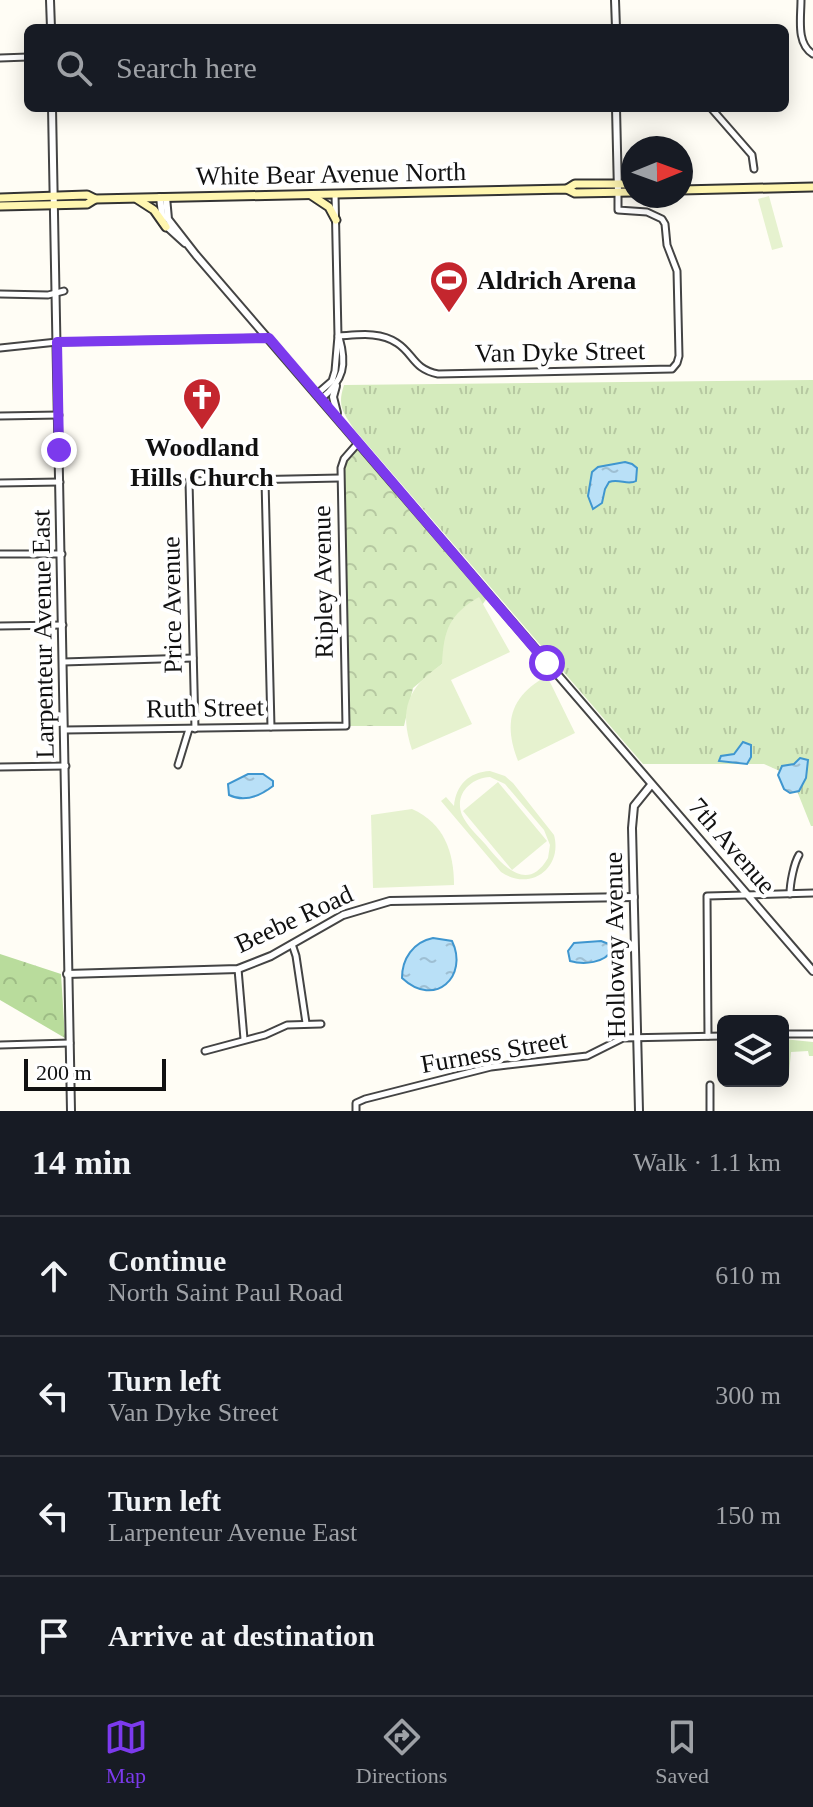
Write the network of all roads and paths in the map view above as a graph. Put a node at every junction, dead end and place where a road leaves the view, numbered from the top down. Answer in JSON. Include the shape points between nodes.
{"nodes":[{"id":1,"x":50,"y":0,"type":"edge"},
{"id":2,"x":615,"y":0,"type":"edge"},
{"id":3,"x":801,"y":0,"type":"edge"},
{"id":4,"x":51,"y":24,"type":"edge"},
{"id":5,"x":616,"y":24,"type":"edge"},
{"id":6,"x":813,"y":54,"type":"edge"},
{"id":7,"x":24,"y":57,"type":"edge"},
{"id":8,"x":0,"y":58,"type":"edge"},
{"id":9,"x":52,"y":112,"type":"edge"},
{"id":10,"x":616,"y":112,"type":"edge"},
{"id":11,"x":714,"y":112,"type":"edge"},
{"id":12,"x":754,"y":169,"type":"dead end"},
{"id":13,"x":621,"y":187,"type":"edge"},
{"id":14,"x":813,"y":187,"type":"edge"},
{"id":15,"x":618,"y":188,"type":"junction"},
{"id":16,"x":621,"y":189,"type":"edge"},
{"id":17,"x":693,"y":189,"type":"edge"},
{"id":18,"x":335,"y":193,"type":"junction"},
{"id":19,"x":309,"y":194,"type":"junction"},
{"id":20,"x":163,"y":197,"type":"junction"},
{"id":21,"x":0,"y":198,"type":"edge"},
{"id":22,"x":135,"y":198,"type":"junction"},
{"id":23,"x":53,"y":201,"type":"junction"},
{"id":24,"x":0,"y":206,"type":"edge"},
{"id":25,"x":336,"y":220,"type":"junction"},
{"id":26,"x":166,"y":227,"type":"junction"},
{"id":27,"x":188,"y":245,"type":"junction"},
{"id":28,"x":64,"y":291,"type":"dead end"},
{"id":29,"x":55,"y":293,"type":"junction"},
{"id":30,"x":0,"y":294,"type":"edge"},
{"id":31,"x":338,"y":336,"type":"junction"},
{"id":32,"x":269,"y":338,"type":"junction"},
{"id":33,"x":57,"y":342,"type":"junction"},
{"id":34,"x":0,"y":348,"type":"edge"},
{"id":35,"x":336,"y":386,"type":"junction"},
{"id":36,"x":319,"y":396,"type":"junction"},
{"id":37,"x":59,"y":415,"type":"junction"},
{"id":38,"x":0,"y":416,"type":"edge"},
{"id":39,"x":340,"y":420,"type":"junction"},
{"id":40,"x":358,"y":443,"type":"junction"},
{"id":41,"x":341,"y":478,"type":"junction"},
{"id":42,"x":265,"y":480,"type":"junction"},
{"id":43,"x":60,"y":482,"type":"junction"},
{"id":44,"x":0,"y":483,"type":"edge"},
{"id":45,"x":0,"y":554,"type":"edge"},
{"id":46,"x":62,"y":554,"type":"junction"},
{"id":47,"x":63,"y":625,"type":"junction"},
{"id":48,"x":0,"y":626,"type":"edge"},
{"id":49,"x":193,"y":658,"type":"junction"},
{"id":50,"x":63,"y":662,"type":"junction"},
{"id":51,"x":346,"y":726,"type":"joint"},
{"id":52,"x":271,"y":727,"type":"junction"},
{"id":53,"x":192,"y":729,"type":"junction"},
{"id":54,"x":65,"y":730,"type":"junction"},
{"id":55,"x":178,"y":765,"type":"dead end"},
{"id":56,"x":66,"y":766,"type":"junction"},
{"id":57,"x":0,"y":767,"type":"edge"},
{"id":58,"x":651,"y":785,"type":"junction"},
{"id":59,"x":799,"y":855,"type":"dead end"},
{"id":60,"x":813,"y":893,"type":"edge"},
{"id":61,"x":790,"y":894,"type":"junction"},
{"id":62,"x":749,"y":895,"type":"junction"},
{"id":63,"x":634,"y":897,"type":"junction"},
{"id":64,"x":292,"y":944,"type":"junction"},
{"id":65,"x":238,"y":969,"type":"junction"},
{"id":66,"x":813,"y":971,"type":"edge"},
{"id":67,"x":67,"y":974,"type":"junction"},
{"id":68,"x":306,"y":1023,"type":"junction"},
{"id":69,"x":321,"y":1024,"type":"dead end"},
{"id":70,"x":789,"y":1034,"type":"edge"},
{"id":71,"x":813,"y":1034,"type":"edge"},
{"id":72,"x":708,"y":1036,"type":"junction"},
{"id":73,"x":717,"y":1036,"type":"edge"},
{"id":74,"x":637,"y":1037,"type":"junction"},
{"id":75,"x":244,"y":1039,"type":"junction"},
{"id":76,"x":70,"y":1043,"type":"junction"},
{"id":77,"x":0,"y":1045,"type":"edge"},
{"id":78,"x":205,"y":1051,"type":"dead end"},
{"id":79,"x":710,"y":1085,"type":"dead end"},
{"id":80,"x":71,"y":1111,"type":"edge"},
{"id":81,"x":356,"y":1111,"type":"edge"},
{"id":82,"x":639,"y":1111,"type":"edge"},
{"id":83,"x":710,"y":1111,"type":"edge"}],
"edges":[{"from":1,"to":4,"type":"street"},
{"from":2,"to":5,"type":"street"},
{"from":3,"to":6,"type":"street","via":[[802,39]]},
{"from":7,"to":8,"type":"street"},
{"from":9,"to":23,"type":"street","name":"Larpenteur Avenue East"},
{"from":10,"to":15,"type":"street"},
{"from":11,"to":12,"type":"street","via":[[752,155]]},
{"from":13,"to":15,"type":"main road","name":"White Bear Avenue North"},
{"from":14,"to":17,"type":"main road"},
{"from":15,"to":16,"type":"main road","name":"White Bear Avenue North"},
{"from":15,"to":18,"type":"main road","name":"White Bear Avenue North","via":[[575,184],[567,189]]},
{"from":15,"to":31,"type":"street","name":"Van Dyke Street","via":[[618,210],[647,212],[663,220],[666,228],[677,271],[679,356],[672,369],[438,374],[420,367],[386,337]]},
{"from":18,"to":19,"type":"main road","name":"White Bear Avenue North"},
{"from":18,"to":25,"type":"street"},
{"from":19,"to":20,"type":"main road","name":"White Bear Avenue North"},
{"from":19,"to":25,"type":"main road"},
{"from":20,"to":22,"type":"main road","name":"White Bear Avenue North"},
{"from":20,"to":26,"type":"street"},
{"from":20,"to":27,"type":"street","via":[[168,219]]},
{"from":21,"to":23,"type":"main road","name":"White Bear Avenue North"},
{"from":22,"to":23,"type":"main road","name":"White Bear Avenue North","via":[[87,195]]},
{"from":22,"to":26,"type":"main road","via":[[154,210]]},
{"from":23,"to":24,"type":"main road","name":"White Bear Avenue North"},
{"from":23,"to":29,"type":"street","name":"Larpenteur Avenue East"},
{"from":25,"to":31,"type":"street"},
{"from":26,"to":27,"type":"street"},
{"from":27,"to":32,"type":"street","name":"7th Avenue"},
{"from":28,"to":29,"type":"street"},
{"from":29,"to":30,"type":"street"},
{"from":29,"to":33,"type":"street","name":"Larpenteur Avenue East"},
{"from":31,"to":35,"type":"street","via":[[342,369]]},
{"from":31,"to":36,"type":"street","via":[[334,375]]},
{"from":32,"to":33,"type":"street"},
{"from":32,"to":36,"type":"street","name":"7th Avenue"},
{"from":33,"to":34,"type":"street"},
{"from":33,"to":37,"type":"street","name":"Larpenteur Avenue East"},
{"from":35,"to":36,"type":"street"},
{"from":35,"to":39,"type":"street","via":[[334,407]]},
{"from":36,"to":39,"type":"street","name":"7th Avenue"},
{"from":37,"to":38,"type":"street"},
{"from":37,"to":43,"type":"street","name":"Larpenteur Avenue East"},
{"from":39,"to":40,"type":"street","name":"7th Avenue"},
{"from":40,"to":41,"type":"street","name":"Ripley Avenue","via":[[344,459]]},
{"from":40,"to":58,"type":"street","name":"7th Avenue"},
{"from":41,"to":42,"type":"street"},
{"from":41,"to":51,"type":"street","name":"Ripley Avenue"},
{"from":42,"to":49,"type":"street","name":"Price Avenue","via":[[189,481]]},
{"from":42,"to":52,"type":"street"},
{"from":43,"to":44,"type":"street"},
{"from":43,"to":46,"type":"street","name":"Larpenteur Avenue East"},
{"from":45,"to":46,"type":"street"},
{"from":46,"to":47,"type":"street","name":"Larpenteur Avenue East"},
{"from":47,"to":48,"type":"street"},
{"from":47,"to":50,"type":"street","name":"Larpenteur Avenue East"},
{"from":49,"to":50,"type":"street"},
{"from":49,"to":53,"type":"street","name":"Price Avenue"},
{"from":50,"to":54,"type":"street","name":"Larpenteur Avenue East"},
{"from":51,"to":52,"type":"street","name":"Ruth Street"},
{"from":52,"to":53,"type":"street","name":"Ruth Street"},
{"from":53,"to":54,"type":"street","name":"Ruth Street"},
{"from":53,"to":55,"type":"street","name":"Price Avenue"},
{"from":54,"to":56,"type":"street","name":"Larpenteur Avenue East"},
{"from":56,"to":57,"type":"street"},
{"from":56,"to":67,"type":"street","name":"Larpenteur Avenue East"},
{"from":58,"to":62,"type":"street","name":"7th Avenue"},
{"from":58,"to":63,"type":"street","name":"Holloway Avenue","via":[[634,806]]},
{"from":59,"to":61,"type":"street"},
{"from":60,"to":61,"type":"street"},
{"from":61,"to":62,"type":"street"},
{"from":62,"to":66,"type":"street","name":"7th Avenue"},
{"from":62,"to":72,"type":"street","via":[[707,896]]},
{"from":63,"to":64,"type":"street","name":"Beebe Road","via":[[390,901],[343,915]]},
{"from":63,"to":74,"type":"street","name":"Holloway Avenue"},
{"from":64,"to":65,"type":"street","name":"Beebe Road"},
{"from":64,"to":68,"type":"street"},
{"from":65,"to":67,"type":"street","name":"Beebe Road"},
{"from":65,"to":75,"type":"street"},
{"from":67,"to":76,"type":"street","name":"Larpenteur Avenue East"},
{"from":68,"to":69,"type":"street"},
{"from":68,"to":75,"type":"street"},
{"from":70,"to":71,"type":"street"},
{"from":72,"to":73,"type":"street","name":"Furness Street"},
{"from":72,"to":74,"type":"street","name":"Furness Street"},
{"from":74,"to":81,"type":"street","name":"Furness Street","via":[[614,1041],[587,1056],[491,1067],[356,1103]]},
{"from":74,"to":82,"type":"street","name":"Holloway Avenue"},
{"from":75,"to":78,"type":"street"},
{"from":76,"to":77,"type":"street"},
{"from":76,"to":80,"type":"street","name":"Larpenteur Avenue East"},
{"from":79,"to":83,"type":"street"}]}
